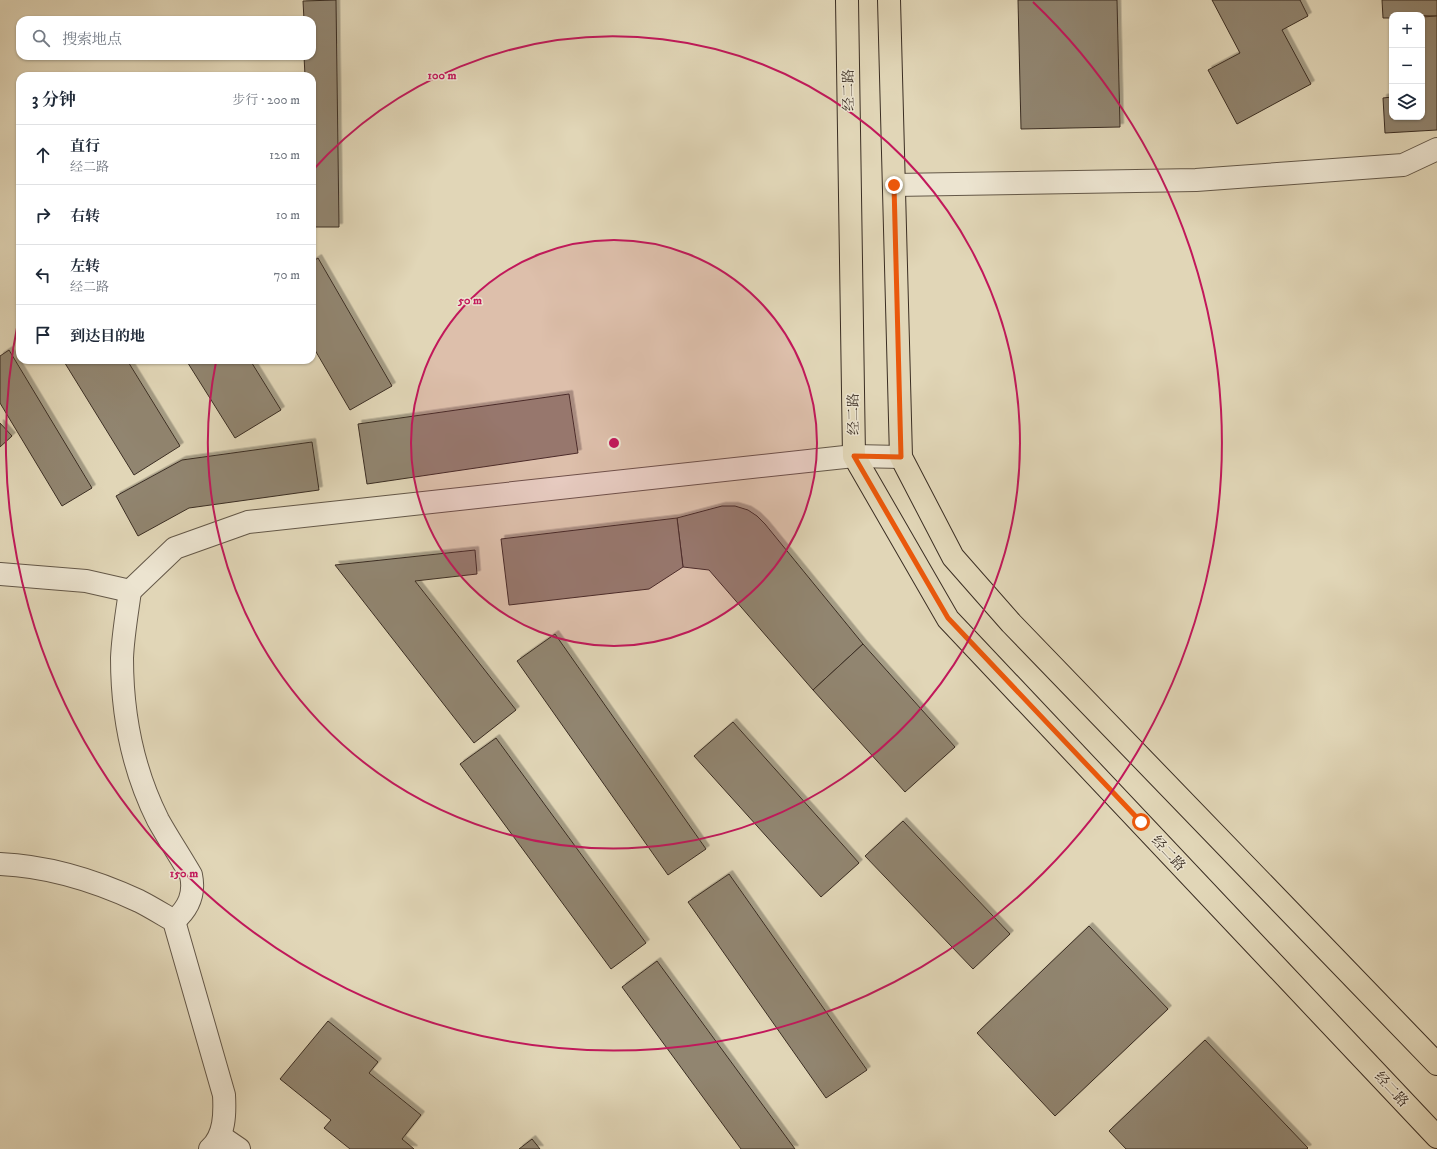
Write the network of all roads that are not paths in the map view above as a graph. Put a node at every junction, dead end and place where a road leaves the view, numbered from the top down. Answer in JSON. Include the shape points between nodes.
{"nodes":[{"id":1,"x":847,"y":0,"type":"edge"},
{"id":2,"x":889,"y":0,"type":"edge"},
{"id":3,"x":1437,"y":149,"type":"edge"},
{"id":4,"x":894,"y":185,"type":"junction"},
{"id":5,"x":854,"y":456,"type":"junction"},
{"id":6,"x":901,"y":457,"type":"junction"},
{"id":7,"x":0,"y":574,"type":"edge"},
{"id":8,"x":130,"y":591,"type":"junction"},
{"id":9,"x":0,"y":864,"type":"edge"},
{"id":10,"x":174,"y":920,"type":"junction"},
{"id":11,"x":1437,"y":1064,"type":"edge"},
{"id":12,"x":1437,"y":1137,"type":"edge"},
{"id":13,"x":215,"y":1142,"type":"edge"},
{"id":14,"x":239,"y":1149,"type":"edge"}],
"edges":[{"from":1,"to":5,"type":"main road","name":"经二路"},
{"from":2,"to":4,"type":"main road"},
{"from":3,"to":4,"type":"street","via":[[1403,165],[1196,180]]},
{"from":4,"to":6,"type":"main road"},
{"from":5,"to":6,"type":"street"},
{"from":5,"to":8,"type":"street","via":[[248,522],[175,548]]},
{"from":5,"to":12,"type":"main road","name":"经二路","via":[[948,618]]},
{"from":6,"to":11,"type":"main road","via":[[954,557],[1011,623]]},
{"from":7,"to":8,"type":"street","via":[[86,581]]},
{"from":8,"to":10,"type":"street","via":[[122,657],[127,724],[134,757],[158,820],[191,875],[193,883],[187,907]]},
{"from":9,"to":10,"type":"street","via":[[65,874],[103,886],[139,901]]},
{"from":10,"to":13,"type":"street","via":[[224,1095],[223,1126]]},
{"from":13,"to":14,"type":"street"}]}
